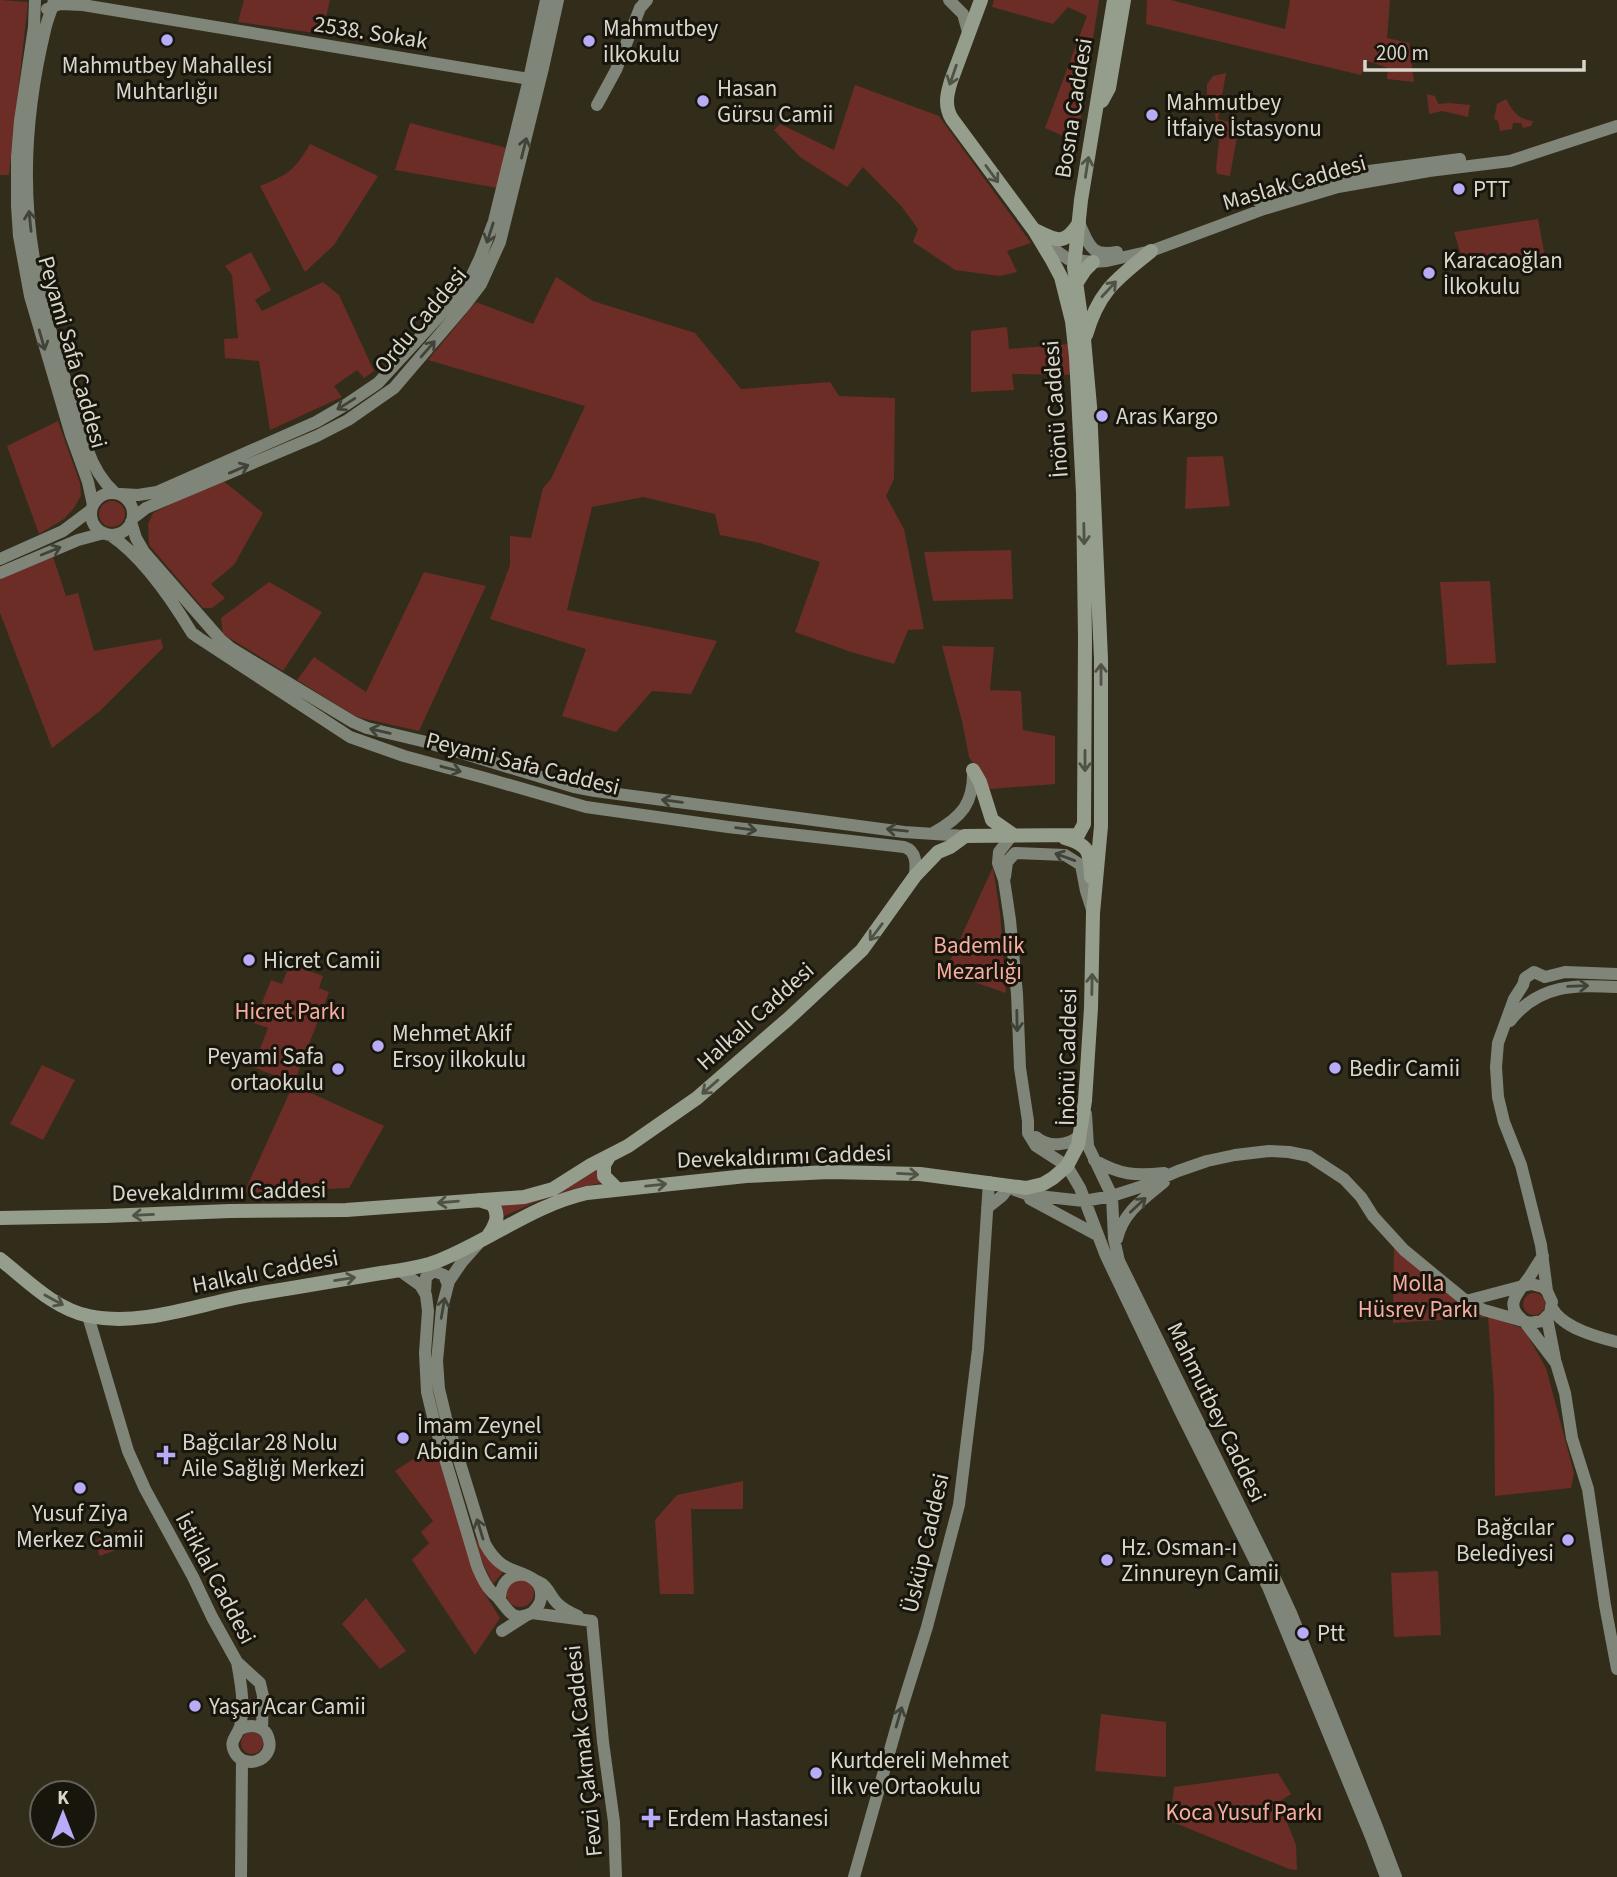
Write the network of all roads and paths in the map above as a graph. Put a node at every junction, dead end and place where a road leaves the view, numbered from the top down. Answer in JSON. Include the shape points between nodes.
{"nodes":[{"id":1,"x":68,"y":0,"type":"edge"},
{"id":2,"x":546,"y":0,"type":"edge"},
{"id":3,"x":558,"y":0,"type":"edge"},
{"id":4,"x":647,"y":0,"type":"edge"},
{"id":5,"x":968,"y":0,"type":"edge"},
{"id":6,"x":981,"y":0,"type":"edge"},
{"id":7,"x":1122,"y":0,"type":"edge"},
{"id":8,"x":951,"y":1,"type":"edge"},
{"id":9,"x":35,"y":3,"type":"edge"},
{"id":10,"x":54,"y":3,"type":"edge"},
{"id":11,"x":83,"y":5,"type":"junction"},
{"id":12,"x":968,"y":32,"type":"junction"},
{"id":13,"x":529,"y":79,"type":"junction"},
{"id":14,"x":597,"y":105,"type":"dead end"},
{"id":15,"x":1617,"y":118,"type":"edge"},
{"id":16,"x":1617,"y":126,"type":"edge"},
{"id":17,"x":1079,"y":223,"type":"junction"},
{"id":18,"x":1034,"y":230,"type":"junction"},
{"id":19,"x":1152,"y":251,"type":"junction"},
{"id":20,"x":1075,"y":261,"type":"junction"},
{"id":21,"x":1093,"y":262,"type":"junction"},
{"id":22,"x":1076,"y":284,"type":"junction"},
{"id":23,"x":33,"y":285,"type":"junction"},
{"id":24,"x":1084,"y":339,"type":"junction"},
{"id":25,"x":117,"y":494,"type":"junction"},
{"id":26,"x":92,"y":508,"type":"junction"},
{"id":27,"x":132,"y":520,"type":"junction"},
{"id":28,"x":107,"y":534,"type":"junction"},
{"id":29,"x":0,"y":559,"type":"edge"},
{"id":30,"x":0,"y":573,"type":"edge"},
{"id":31,"x":204,"y":621,"type":"junction"},
{"id":32,"x":192,"y":632,"type":"junction"},
{"id":33,"x":972,"y":770,"type":"joint"},
{"id":34,"x":933,"y":833,"type":"junction"},
{"id":35,"x":1013,"y":834,"type":"junction"},
{"id":36,"x":1057,"y":835,"type":"junction"},
{"id":37,"x":965,"y":836,"type":"junction"},
{"id":38,"x":915,"y":876,"type":"junction"},
{"id":39,"x":1004,"y":880,"type":"junction"},
{"id":40,"x":1093,"y":913,"type":"junction"},
{"id":41,"x":1617,"y":974,"type":"edge"},
{"id":42,"x":1545,"y":977,"type":"junction"},
{"id":43,"x":1523,"y":985,"type":"junction"},
{"id":44,"x":1617,"y":987,"type":"edge"},
{"id":45,"x":1541,"y":995,"type":"junction"},
{"id":46,"x":1504,"y":1029,"type":"junction"},
{"id":47,"x":1085,"y":1101,"type":"junction"},
{"id":48,"x":1028,"y":1121,"type":"junction"},
{"id":49,"x":1080,"y":1135,"type":"junction"},
{"id":50,"x":610,"y":1155,"type":"junction"},
{"id":51,"x":1094,"y":1160,"type":"junction"},
{"id":52,"x":1067,"y":1166,"type":"junction"},
{"id":53,"x":1178,"y":1171,"type":"junction"},
{"id":54,"x":989,"y":1182,"type":"junction"},
{"id":55,"x":563,"y":1184,"type":"joint"},
{"id":56,"x":1009,"y":1187,"type":"junction"},
{"id":57,"x":617,"y":1189,"type":"junction"},
{"id":58,"x":1112,"y":1196,"type":"junction"},
{"id":59,"x":477,"y":1200,"type":"junction"},
{"id":60,"x":1084,"y":1201,"type":"junction"},
{"id":61,"x":542,"y":1208,"type":"joint"},
{"id":62,"x":988,"y":1208,"type":"junction"},
{"id":63,"x":0,"y":1218,"type":"edge"},
{"id":64,"x":1097,"y":1235,"type":"junction"},
{"id":65,"x":483,"y":1240,"type":"junction"},
{"id":66,"x":1115,"y":1250,"type":"junction"},
{"id":67,"x":1543,"y":1256,"type":"junction"},
{"id":68,"x":0,"y":1259,"type":"edge"},
{"id":69,"x":399,"y":1270,"type":"junction"},
{"id":70,"x":448,"y":1285,"type":"junction"},
{"id":71,"x":1521,"y":1289,"type":"junction"},
{"id":72,"x":1547,"y":1291,"type":"junction"},
{"id":73,"x":425,"y":1292,"type":"junction"},
{"id":74,"x":1466,"y":1301,"type":"junction"},
{"id":75,"x":1549,"y":1313,"type":"junction"},
{"id":76,"x":88,"y":1316,"type":"junction"},
{"id":77,"x":1524,"y":1321,"type":"junction"},
{"id":78,"x":1617,"y":1342,"type":"edge"},
{"id":79,"x":1556,"y":1363,"type":"junction"},
{"id":80,"x":458,"y":1480,"type":"junction"},
{"id":81,"x":531,"y":1578,"type":"junction"},
{"id":82,"x":502,"y":1603,"type":"junction"},
{"id":83,"x":530,"y":1614,"type":"junction"},
{"id":84,"x":592,"y":1621,"type":"junction"},
{"id":85,"x":237,"y":1662,"type":"junction"},
{"id":86,"x":1617,"y":1669,"type":"edge"},
{"id":87,"x":262,"y":1729,"type":"junction"},
{"id":88,"x":239,"y":1730,"type":"junction"},
{"id":89,"x":247,"y":1761,"type":"junction"},
{"id":90,"x":241,"y":1877,"type":"edge"},
{"id":91,"x":616,"y":1877,"type":"edge"},
{"id":92,"x":854,"y":1877,"type":"edge"},
{"id":93,"x":1386,"y":1877,"type":"edge"},
{"id":94,"x":1396,"y":1877,"type":"edge"}],
"edges":[{"from":1,"to":11,"type":"main road"},
{"from":2,"to":13,"type":"main road","name":"Ordu Caddesi"},
{"from":27,"to":3,"type":"main road","name":"Ordu Caddesi","one_way":true,"via":[[146,508],[348,420],[394,388],[465,305],[481,284],[503,232]]},
{"from":4,"to":14,"type":"main road"},
{"from":5,"to":8,"type":"main road","via":[[965,5]]},
{"from":6,"to":12,"type":"main road","name":"İnönü Caddesi"},
{"from":17,"to":7,"type":"main road","name":"Bosna Caddesi","one_way":true,"via":[[1095,111]]},
{"from":8,"to":12,"type":"main road","via":[[963,14]]},
{"from":9,"to":10,"type":"main road","via":[[43,9]]},
{"from":9,"to":23,"type":"main road","name":"Peyami Safa Caddesi","via":[[16,169],[19,236]]},
{"from":10,"to":11,"type":"main road"},
{"from":23,"to":10,"type":"main road","name":"Peyami Safa Caddesi","one_way":true,"via":[[29,127],[42,43]]},
{"from":11,"to":13,"type":"main road","name":"2538. Sokak"},
{"from":12,"to":18,"type":"main road","name":"İnönü Caddesi","one_way":true,"via":[[947,94],[949,114]]},
{"from":13,"to":25,"type":"main road","name":"Ordu Caddesi","one_way":true,"via":[[497,208],[471,277],[377,383],[316,422],[157,492]]},
{"from":15,"to":17,"type":"main road","name":"Maslak Caddesi","via":[[1508,155],[1354,173],[1261,201],[1146,246],[1097,252]]},
{"from":16,"to":19,"type":"main road","name":"Maslak Caddesi","via":[[1510,161],[1338,187]]},
{"from":17,"to":18,"type":"main road","via":[[1071,234],[1058,240]]},
{"from":17,"to":20,"type":"main road","name":"Bosna Caddesi"},
{"from":18,"to":20,"type":"main road"},
{"from":18,"to":36,"type":"main road","name":"İnönü Caddesi","one_way":true,"via":[[1061,277],[1072,321],[1083,493],[1084,824],[1078,835]]},
{"from":19,"to":21,"type":"main road","name":"Maslak Caddesi"},
{"from":24,"to":19,"type":"main road","one_way":true,"via":[[1091,314],[1105,291]]},
{"from":20,"to":21,"type":"main road","name":"Maslak Caddesi"},
{"from":20,"to":22,"type":"main road","name":"İnönü Caddesi"},
{"from":21,"to":22,"type":"main road"},
{"from":22,"to":24,"type":"main road","name":"İnönü Caddesi"},
{"from":23,"to":25,"type":"main road","name":"Peyami Safa Caddesi","via":[[45,309],[91,461]]},
{"from":23,"to":26,"type":"main road","name":"Peyami Safa Caddesi","one_way":true},
{"from":40,"to":24,"type":"main road","name":"İnönü Caddesi","one_way":true,"via":[[1101,826],[1101,659]]},
{"from":25,"to":26,"type":"main road","via":[[102,495]]},
{"from":25,"to":27,"type":"main road","via":[[131,504]]},
{"from":26,"to":28,"type":"main road","via":[[94,524]]},
{"from":26,"to":29,"type":"main road","via":[[63,531]]},
{"from":27,"to":28,"type":"main road","via":[[123,532]]},
{"from":27,"to":31,"type":"main road","name":"Peyami Safa Caddesi","via":[[144,552]]},
{"from":30,"to":28,"type":"main road","one_way":true,"via":[[78,540]]},
{"from":28,"to":32,"type":"main road","name":"Peyami Safa Caddesi","via":[[133,555]]},
{"from":31,"to":32,"type":"main road","via":[[195,620]]},
{"from":34,"to":31,"type":"main road","name":"Peyami Safa Caddesi","one_way":true,"via":[[595,791],[367,728],[232,649]]},
{"from":32,"to":38,"type":"main road","name":"Peyami Safa Caddesi","one_way":true,"via":[[350,737],[404,756],[586,807],[904,847],[915,857]]},
{"from":33,"to":34,"type":"main road","via":[[968,803]]},
{"from":33,"to":35,"type":"main road","via":[[992,820]]},
{"from":34,"to":37,"type":"main road","name":"Peyami Safa Caddesi"},
{"from":35,"to":36,"type":"main road","name":"Peyami Safa Caddesi"},
{"from":35,"to":37,"type":"main road","name":"Peyami Safa Caddesi"},
{"from":35,"to":39,"type":"main road","via":[[999,852]]},
{"from":36,"to":40,"type":"main road","via":[[1077,841],[1088,851]]},
{"from":37,"to":38,"type":"main road","name":"Peyami Safa Caddesi","via":[[934,855]]},
{"from":38,"to":50,"type":"main road","name":"Halkalı Caddesi","one_way":true,"via":[[862,950],[788,1019],[697,1098]]},
{"from":40,"to":39,"type":"main road","name":"İnönü Caddesi","one_way":true,"via":[[1081,865],[1070,856],[1015,853],[1007,862]]},
{"from":39,"to":48,"type":"main road","one_way":true},
{"from":47,"to":40,"type":"main road","name":"İnönü Caddesi","one_way":true},
{"from":41,"to":42,"type":"main road","via":[[1565,972]]},
{"from":42,"to":43,"type":"main road","via":[[1531,973]]},
{"from":42,"to":45,"type":"main road","via":[[1547,985]]},
{"from":43,"to":45,"type":"main road","via":[[1530,995]]},
{"from":43,"to":46,"type":"main road"},
{"from":45,"to":44,"type":"main road","one_way":true,"via":[[1569,986]]},
{"from":45,"to":46,"type":"main road","via":[[1519,1009]]},
{"from":46,"to":67,"type":"main road","via":[[1496,1067],[1499,1097]]},
{"from":47,"to":49,"type":"main road"},
{"from":47,"to":51,"type":"main road","name":"İnönü Caddesi","via":[[1088,1146]]},
{"from":48,"to":49,"type":"main road","via":[[1042,1142],[1067,1143]]},
{"from":48,"to":52,"type":"main road","via":[[1028,1133],[1036,1146]]},
{"from":49,"to":52,"type":"main road"},
{"from":50,"to":55,"type":"main road","name":"Halkalı Caddesi"},
{"from":50,"to":57,"type":"main road","via":[[604,1176]]},
{"from":51,"to":53,"type":"main road","via":[[1131,1175]]},
{"from":51,"to":58,"type":"main road","name":"İnönü Caddesi"},
{"from":52,"to":56,"type":"main road","via":[[1043,1184]]},
{"from":52,"to":60,"type":"main road"},
{"from":53,"to":58,"type":"main road","name":"Devekaldırımı Caddesi"},
{"from":66,"to":53,"type":"main road","one_way":true,"via":[[1120,1225]]},
{"from":53,"to":74,"type":"main road","via":[[1207,1161],[1269,1151],[1309,1156],[1344,1179],[1404,1250]]},
{"from":54,"to":56,"type":"main road","name":"Devekaldırımı Caddesi"},
{"from":57,"to":54,"type":"main road","name":"Devekaldırımı Caddesi","one_way":true,"via":[[829,1172],[920,1174]]},
{"from":54,"to":62,"type":"main road","name":"Üsküp Caddesi"},
{"from":55,"to":59,"type":"main road","name":"Devekaldırımı Caddesi","via":[[524,1196]]},
{"from":56,"to":60,"type":"main road","name":"Devekaldırımı Caddesi","via":[[1029,1195]]},
{"from":56,"to":62,"type":"main road"},
{"from":56,"to":64,"type":"main road"},
{"from":57,"to":61,"type":"main road","name":"Devekaldırımı Caddesi","via":[[573,1196]]},
{"from":58,"to":60,"type":"main road","name":"Devekaldırımı Caddesi"},
{"from":58,"to":66,"type":"main road","name":"Mahmutbey Caddesi"},
{"from":59,"to":63,"type":"main road","name":"Devekaldırımı Caddesi","one_way":true,"via":[[346,1210]]},
{"from":59,"to":65,"type":"main road","via":[[488,1201],[497,1212],[496,1222]]},
{"from":60,"to":64,"type":"main road","name":"Mahmutbey Caddesi"},
{"from":61,"to":65,"type":"main road","name":"Halkalı Caddesi"},
{"from":92,"to":62,"type":"main road","name":"Üsküp Caddesi","one_way":true,"via":[[959,1505],[978,1349]]},
{"from":64,"to":93,"type":"main road","name":"Mahmutbey Caddesi","via":[[1268,1587]]},
{"from":65,"to":69,"type":"main road","name":"Halkalı Caddesi","via":[[436,1262]]},
{"from":65,"to":70,"type":"main road"},
{"from":66,"to":94,"type":"main road","name":"Mahmutbey Caddesi","via":[[1291,1613]]},
{"from":67,"to":71,"type":"main road"},
{"from":67,"to":72,"type":"main road"},
{"from":68,"to":76,"type":"main road","name":"Halkalı Caddesi","one_way":true,"via":[[43,1294]]},
{"from":69,"to":73,"type":"main road"},
{"from":76,"to":69,"type":"main road","name":"Halkalı Caddesi","one_way":true,"via":[[135,1319]]},
{"from":70,"to":73,"type":"main road","via":[[444,1275],[434,1271],[426,1277]]},
{"from":80,"to":70,"type":"main road","one_way":true,"via":[[437,1361]]},
{"from":71,"to":72,"type":"main road","via":[[1531,1284]]},
{"from":71,"to":74,"type":"main road"},
{"from":71,"to":77,"type":"main road","via":[[1513,1306]]},
{"from":72,"to":75,"type":"main road","via":[[1552,1302]]},
{"from":73,"to":80,"type":"main road","via":[[427,1392]]},
{"from":74,"to":77,"type":"main road"},
{"from":75,"to":77,"type":"main road","via":[[1536,1323]]},
{"from":75,"to":78,"type":"main road","via":[[1591,1335]]},
{"from":75,"to":79,"type":"main road"},
{"from":76,"to":85,"type":"main road","name":"İstiklal Caddesi","via":[[128,1451]]},
{"from":77,"to":79,"type":"main road"},
{"from":79,"to":86,"type":"main road","via":[[1588,1489]]},
{"from":81,"to":80,"type":"main road","one_way":true,"via":[[492,1556]]},
{"from":80,"to":82,"type":"main road","via":[[477,1566],[485,1585]]},
{"from":81,"to":82,"type":"main road","via":[[518,1574],[506,1580]]},
{"from":81,"to":83,"type":"main road","via":[[541,1598]]},
{"from":81,"to":84,"type":"main road","via":[[569,1612]]},
{"from":82,"to":83,"type":"main road","via":[[513,1615]]},
{"from":82,"to":83,"type":"main road","via":[[502,1631]]},
{"from":83,"to":84,"type":"main road"},
{"from":84,"to":91,"type":"main road","name":"Fevzi Çakmak Caddesi"},
{"from":85,"to":87,"type":"main road","name":"İstiklal Caddesi","via":[[260,1683]]},
{"from":85,"to":88,"type":"main road","name":"İstiklal Caddesi","via":[[243,1698]]},
{"from":87,"to":88,"type":"main road","via":[[251,1725]]},
{"from":87,"to":89,"type":"main road","via":[[269,1750],[262,1759]]},
{"from":88,"to":89,"type":"main road","via":[[233,1745],[236,1755]]},
{"from":89,"to":90,"type":"main road"}]}
